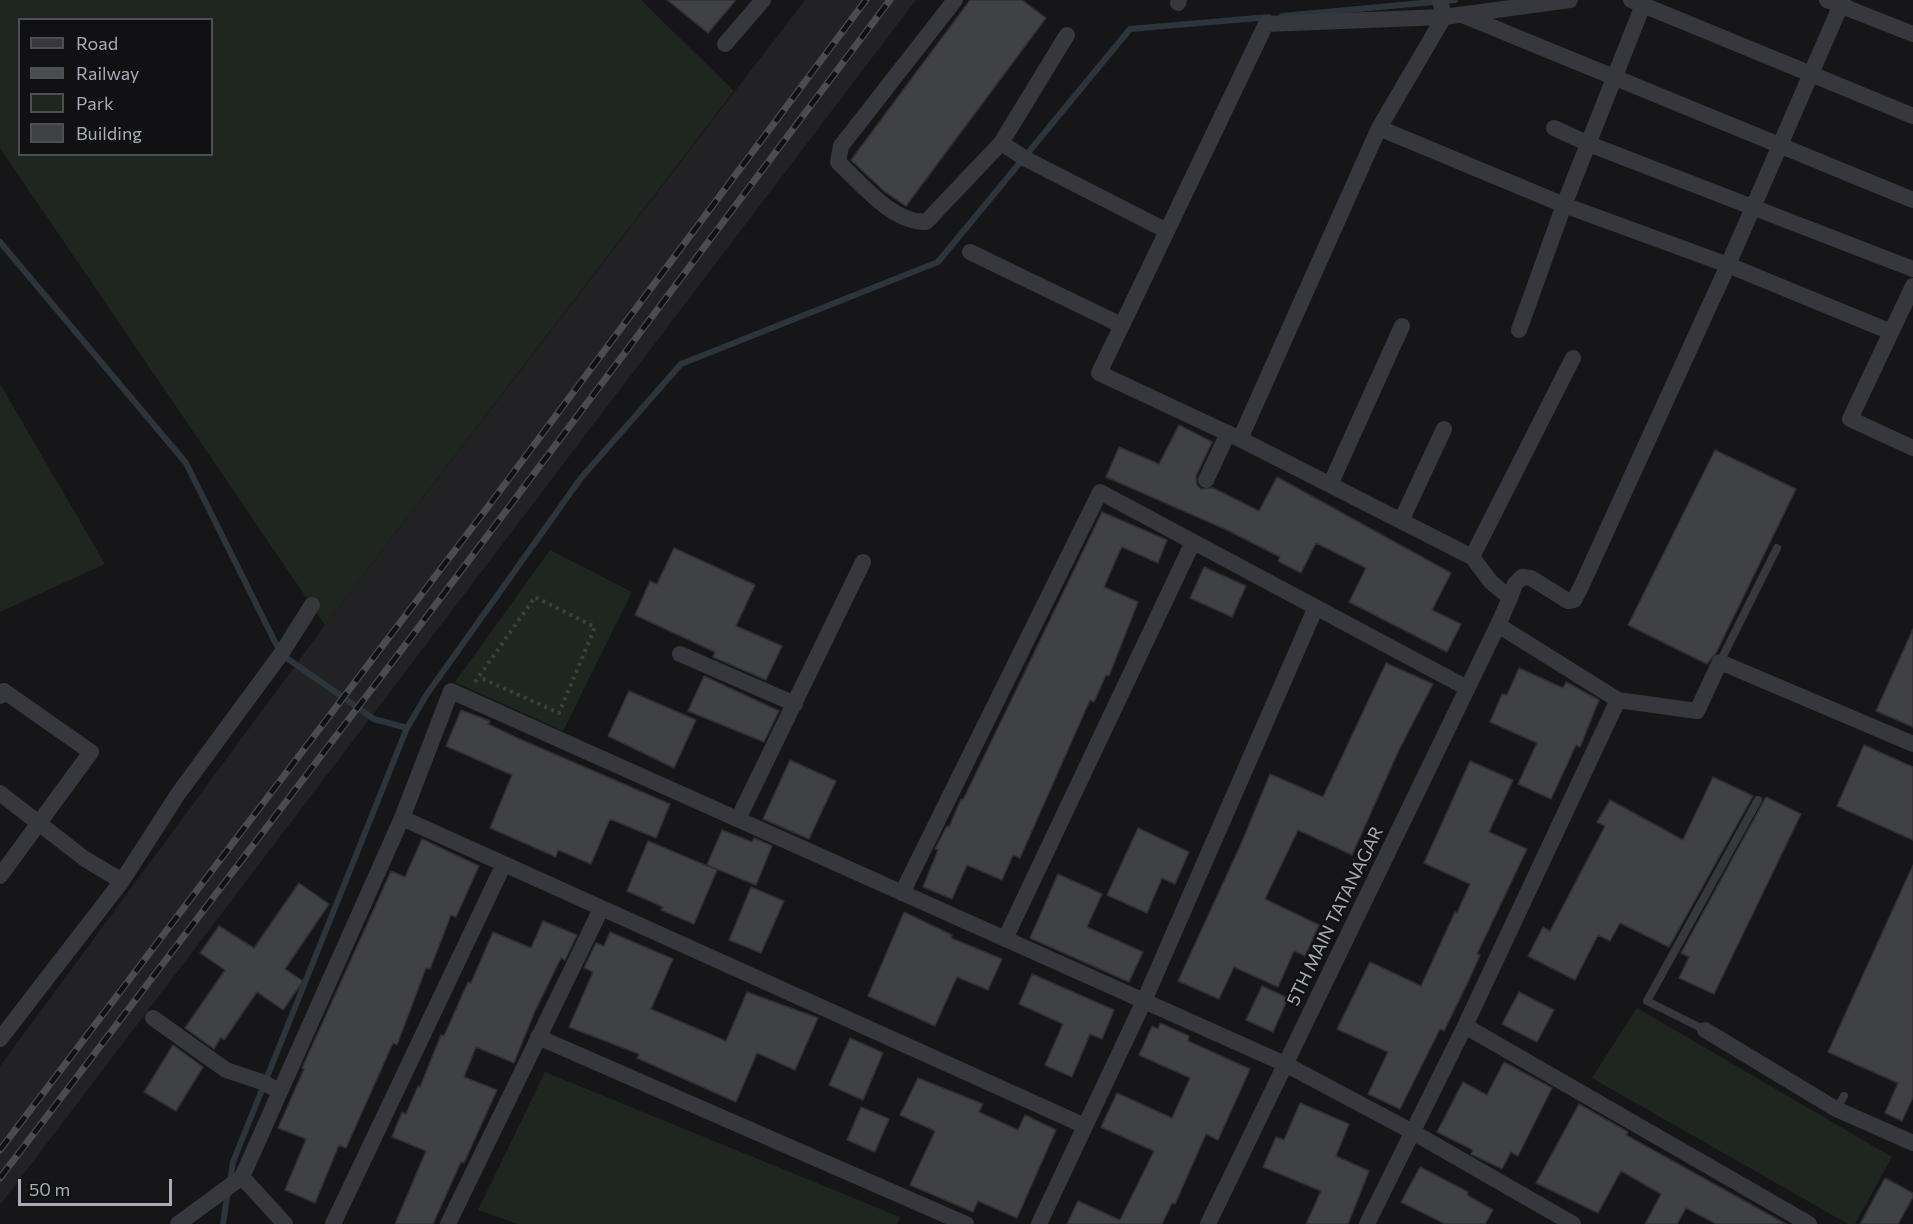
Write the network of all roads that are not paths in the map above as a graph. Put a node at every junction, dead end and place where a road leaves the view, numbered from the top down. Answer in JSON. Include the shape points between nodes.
{"nodes":[{"id":1,"x":763,"y":0,"type":"edge"},
{"id":2,"x":955,"y":0,"type":"edge"},
{"id":3,"x":1570,"y":0,"type":"edge"},
{"id":4,"x":1637,"y":2,"type":"edge"},
{"id":5,"x":1837,"y":2,"type":"edge"},
{"id":6,"x":1442,"y":9,"type":"edge"},
{"id":7,"x":1461,"y":15,"type":"junction"},
{"id":8,"x":1913,"y":34,"type":"edge"},
{"id":9,"x":1067,"y":35,"type":"dead end"},
{"id":10,"x":725,"y":44,"type":"dead end"},
{"id":11,"x":1812,"y":73,"type":"junction"},
{"id":12,"x":1617,"y":78,"type":"junction"},
{"id":13,"x":1913,"y":116,"type":"edge"},
{"id":14,"x":1380,"y":128,"type":"junction"},
{"id":15,"x":1554,"y":128,"type":"dead end"},
{"id":16,"x":1001,"y":143,"type":"junction"},
{"id":17,"x":1589,"y":144,"type":"junction"},
{"id":18,"x":1780,"y":144,"type":"junction"},
{"id":19,"x":1913,"y":200,"type":"edge"},
{"id":20,"x":1564,"y":205,"type":"junction"},
{"id":21,"x":1753,"y":208,"type":"junction"},
{"id":22,"x":1167,"y":231,"type":"junction"},
{"id":23,"x":970,"y":252,"type":"dead end"},
{"id":24,"x":1728,"y":265,"type":"junction"},
{"id":25,"x":1913,"y":269,"type":"edge"},
{"id":26,"x":1913,"y":286,"type":"edge"},
{"id":27,"x":1122,"y":325,"type":"junction"},
{"id":28,"x":1402,"y":326,"type":"dead end"},
{"id":29,"x":1519,"y":330,"type":"dead end"},
{"id":30,"x":1891,"y":332,"type":"junction"},
{"id":31,"x":1573,"y":357,"type":"dead end"},
{"id":32,"x":1444,"y":429,"type":"dead end"},
{"id":33,"x":1234,"y":436,"type":"junction"},
{"id":34,"x":1913,"y":448,"type":"edge"},
{"id":35,"x":1206,"y":480,"type":"dead end"},
{"id":36,"x":1330,"y":485,"type":"junction"},
{"id":37,"x":1401,"y":521,"type":"junction"},
{"id":38,"x":1193,"y":542,"type":"junction"},
{"id":39,"x":1777,"y":548,"type":"dead end"},
{"id":40,"x":1472,"y":557,"type":"junction"},
{"id":41,"x":863,"y":562,"type":"dead end"},
{"id":42,"x":1510,"y":598,"type":"junction"},
{"id":43,"x":312,"y":605,"type":"dead end"},
{"id":44,"x":1316,"y":607,"type":"junction"},
{"id":45,"x":1498,"y":625,"type":"junction"},
{"id":46,"x":681,"y":654,"type":"dead end"},
{"id":47,"x":1720,"y":662,"type":"junction"},
{"id":48,"x":1467,"y":688,"type":"junction"},
{"id":49,"x":0,"y":696,"type":"edge"},
{"id":50,"x":1618,"y":700,"type":"junction"},
{"id":51,"x":795,"y":704,"type":"junction"},
{"id":52,"x":1913,"y":744,"type":"edge"},
{"id":53,"x":0,"y":793,"type":"edge"},
{"id":54,"x":1758,"y":800,"type":"dead end"},
{"id":55,"x":402,"y":818,"type":"junction"},
{"id":56,"x":738,"y":819,"type":"junction"},
{"id":57,"x":37,"y":824,"type":"junction"},
{"id":58,"x":503,"y":866,"type":"junction"},
{"id":59,"x":0,"y":876,"type":"edge"},
{"id":60,"x":122,"y":882,"type":"junction"},
{"id":61,"x":902,"y":893,"type":"junction"},
{"id":62,"x":601,"y":909,"type":"junction"},
{"id":63,"x":1005,"y":939,"type":"junction"},
{"id":64,"x":1144,"y":1001,"type":"junction"},
{"id":65,"x":153,"y":1017,"type":"dead end"},
{"id":66,"x":1465,"y":1026,"type":"junction"},
{"id":67,"x":1705,"y":1030,"type":"joint"},
{"id":68,"x":538,"y":1037,"type":"junction"},
{"id":69,"x":0,"y":1038,"type":"edge"},
{"id":70,"x":1285,"y":1064,"type":"junction"},
{"id":71,"x":280,"y":1092,"type":"junction"},
{"id":72,"x":1085,"y":1126,"type":"junction"},
{"id":73,"x":1412,"y":1131,"type":"junction"},
{"id":74,"x":1913,"y":1143,"type":"edge"},
{"id":75,"x":240,"y":1178,"type":"junction"},
{"id":76,"x":178,"y":1224,"type":"edge"},
{"id":77,"x":285,"y":1224,"type":"edge"},
{"id":78,"x":333,"y":1224,"type":"edge"},
{"id":79,"x":448,"y":1224,"type":"edge"},
{"id":80,"x":966,"y":1224,"type":"edge"},
{"id":81,"x":1039,"y":1224,"type":"edge"},
{"id":82,"x":1208,"y":1224,"type":"edge"},
{"id":83,"x":1367,"y":1224,"type":"edge"},
{"id":84,"x":1574,"y":1224,"type":"edge"},
{"id":85,"x":1809,"y":1224,"type":"edge"}],
"edges":[{"from":1,"to":10,"type":"street"},
{"from":2,"to":16,"type":"street","via":[[841,146],[838,162],[897,215],[913,222],[926,222]]},
{"from":3,"to":7,"type":"street"},
{"from":4,"to":11,"type":"street"},
{"from":4,"to":12,"type":"street"},
{"from":5,"to":8,"type":"street"},
{"from":5,"to":11,"type":"street"},
{"from":6,"to":7,"type":"street"},
{"from":6,"to":14,"type":"street"},
{"from":6,"to":22,"type":"street","via":[[1266,24]]},
{"from":7,"to":12,"type":"street"},
{"from":9,"to":16,"type":"street"},
{"from":11,"to":13,"type":"street"},
{"from":11,"to":18,"type":"street"},
{"from":12,"to":17,"type":"street"},
{"from":12,"to":18,"type":"street"},
{"from":14,"to":20,"type":"street"},
{"from":14,"to":33,"type":"street"},
{"from":15,"to":17,"type":"street"},
{"from":16,"to":22,"type":"street"},
{"from":17,"to":20,"type":"street"},
{"from":17,"to":21,"type":"street"},
{"from":18,"to":19,"type":"street"},
{"from":18,"to":21,"type":"street"},
{"from":20,"to":24,"type":"street"},
{"from":20,"to":29,"type":"street"},
{"from":21,"to":24,"type":"street"},
{"from":21,"to":25,"type":"street"},
{"from":22,"to":27,"type":"street"},
{"from":23,"to":27,"type":"street"},
{"from":24,"to":30,"type":"street"},
{"from":24,"to":42,"type":"street","name":"5TH MAIN TATANAGAR","via":[[1574,600],[1568,601],[1531,578],[1522,578]]},
{"from":26,"to":30,"type":"street"},
{"from":27,"to":33,"type":"street","via":[[1099,373]]},
{"from":28,"to":36,"type":"street"},
{"from":30,"to":34,"type":"street","via":[[1850,419]]},
{"from":31,"to":40,"type":"street"},
{"from":32,"to":37,"type":"street"},
{"from":33,"to":35,"type":"street"},
{"from":33,"to":36,"type":"street"},
{"from":36,"to":37,"type":"street"},
{"from":37,"to":40,"type":"street"},
{"from":38,"to":44,"type":"street"},
{"from":38,"to":61,"type":"street","via":[[1100,492]]},
{"from":38,"to":63,"type":"street"},
{"from":39,"to":47,"type":"lane"},
{"from":40,"to":42,"type":"street","via":[[1491,582]]},
{"from":41,"to":51,"type":"street"},
{"from":42,"to":45,"type":"street","name":"5TH MAIN TATANAGAR"},
{"from":43,"to":60,"type":"street","via":[[281,654],[178,794]]},
{"from":44,"to":48,"type":"street"},
{"from":44,"to":64,"type":"street"},
{"from":45,"to":48,"type":"street","name":"5TH MAIN TATANAGAR"},
{"from":45,"to":50,"type":"street"},
{"from":46,"to":51,"type":"street"},
{"from":47,"to":50,"type":"street","via":[[1697,711]]},
{"from":47,"to":52,"type":"street"},
{"from":48,"to":70,"type":"street","name":"5TH MAIN TATANAGAR"},
{"from":49,"to":57,"type":"street","via":[[4,691],[91,752]]},
{"from":50,"to":66,"type":"street"},
{"from":51,"to":56,"type":"street"},
{"from":53,"to":57,"type":"street"},
{"from":54,"to":67,"type":"lane","via":[[1647,1001]]},
{"from":55,"to":56,"type":"street","via":[[451,691]]},
{"from":55,"to":58,"type":"street"},
{"from":55,"to":71,"type":"street"},
{"from":56,"to":61,"type":"street"},
{"from":57,"to":59,"type":"street"},
{"from":57,"to":60,"type":"street"},
{"from":58,"to":62,"type":"street"},
{"from":58,"to":78,"type":"street"},
{"from":60,"to":69,"type":"street"},
{"from":61,"to":63,"type":"street"},
{"from":62,"to":68,"type":"street"},
{"from":62,"to":72,"type":"street"},
{"from":63,"to":64,"type":"street"},
{"from":64,"to":70,"type":"street"},
{"from":64,"to":72,"type":"street"},
{"from":65,"to":71,"type":"street","via":[[226,1070]]},
{"from":66,"to":73,"type":"street"},
{"from":66,"to":85,"type":"street"},
{"from":67,"to":74,"type":"street"},
{"from":68,"to":79,"type":"street"},
{"from":68,"to":80,"type":"street"},
{"from":70,"to":73,"type":"street"},
{"from":70,"to":82,"type":"street","name":"5TH MAIN TATANAGAR"},
{"from":71,"to":75,"type":"street"},
{"from":72,"to":81,"type":"street"},
{"from":73,"to":83,"type":"street"},
{"from":73,"to":84,"type":"street"},
{"from":75,"to":76,"type":"street"},
{"from":75,"to":77,"type":"street"}]}
